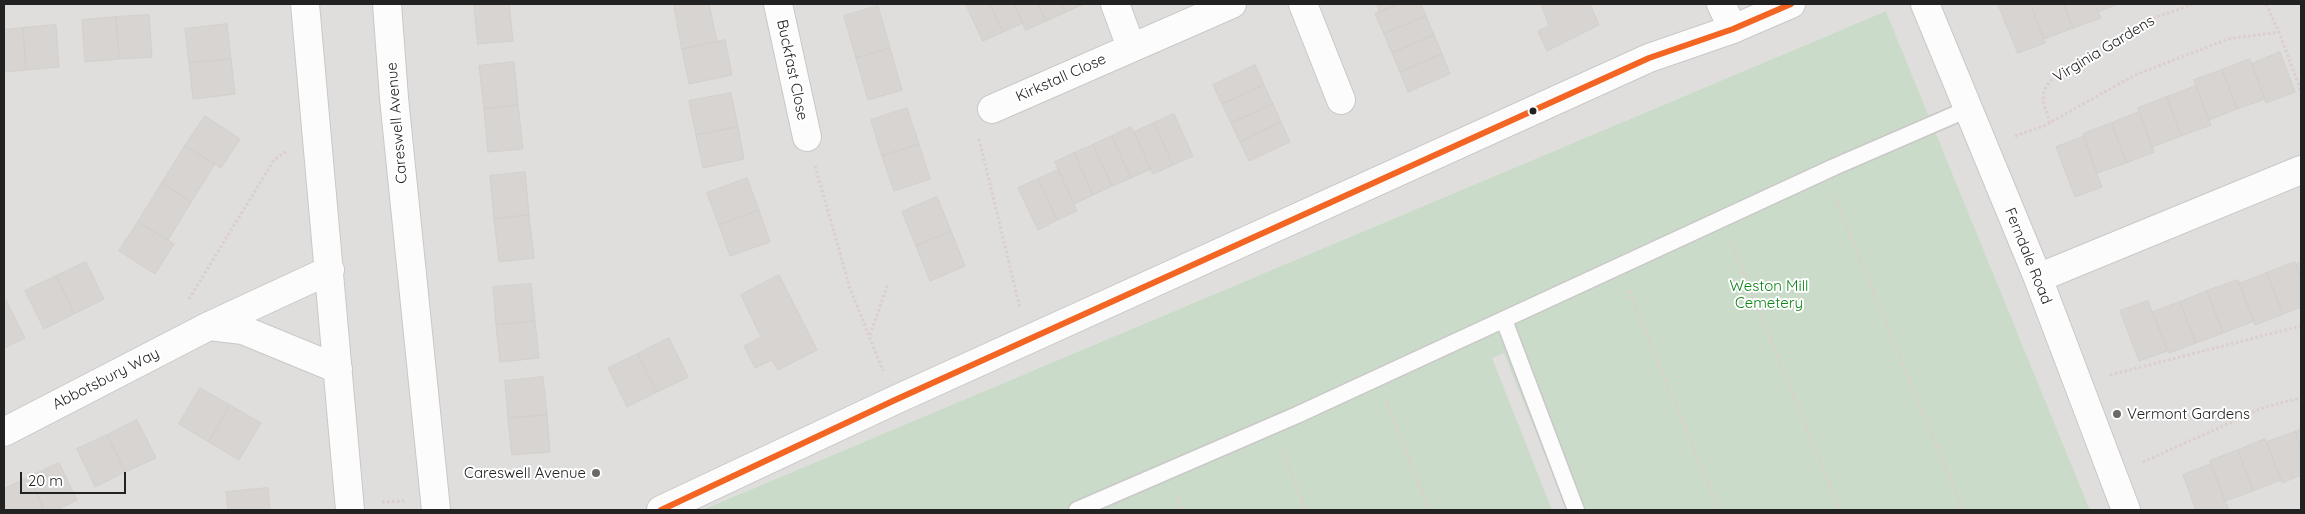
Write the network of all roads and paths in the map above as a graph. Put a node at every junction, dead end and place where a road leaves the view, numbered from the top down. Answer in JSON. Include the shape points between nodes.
{"nodes":[{"id":1,"x":305,"y":4,"type":"edge"},
{"id":2,"x":386,"y":4,"type":"edge"},
{"id":3,"x":778,"y":4,"type":"edge"},
{"id":4,"x":1115,"y":4,"type":"edge"},
{"id":5,"x":1232,"y":4,"type":"edge"},
{"id":6,"x":1303,"y":4,"type":"edge"},
{"id":7,"x":1721,"y":4,"type":"edge"},
{"id":8,"x":1792,"y":4,"type":"edge"},
{"id":9,"x":1925,"y":4,"type":"edge"},
{"id":10,"x":2194,"y":4,"type":"edge"},
{"id":11,"x":2266,"y":4,"type":"edge"},
{"id":12,"x":1733,"y":29,"type":"junction"},
{"id":13,"x":2279,"y":32,"type":"junction"},
{"id":14,"x":1131,"y":47,"type":"junction"},
{"id":15,"x":2301,"y":91,"type":"edge"},
{"id":16,"x":1341,"y":100,"type":"dead end"},
{"id":17,"x":992,"y":109,"type":"joint"},
{"id":18,"x":1968,"y":109,"type":"junction"},
{"id":19,"x":2050,"y":123,"type":"junction"},
{"id":20,"x":2044,"y":126,"type":"dead end"},
{"id":21,"x":317,"y":129,"type":"junction"},
{"id":22,"x":807,"y":137,"type":"joint"},
{"id":23,"x":2301,"y":170,"type":"edge"},
{"id":24,"x":1824,"y":172,"type":"junction"},
{"id":25,"x":1722,"y":219,"type":"junction"},
{"id":26,"x":1619,"y":266,"type":"junction"},
{"id":27,"x":330,"y":270,"type":"junction"},
{"id":28,"x":2038,"y":278,"type":"junction"},
{"id":29,"x":888,"y":284,"type":"dead end"},
{"id":30,"x":1504,"y":320,"type":"junction"},
{"id":31,"x":209,"y":326,"type":"junction"},
{"id":32,"x":2301,"y":326,"type":"edge"},
{"id":33,"x":869,"y":336,"type":"junction"},
{"id":34,"x":1028,"y":339,"type":"junction"},
{"id":35,"x":178,"y":341,"type":"junction"},
{"id":36,"x":338,"y":369,"type":"junction"},
{"id":37,"x":1377,"y":378,"type":"junction"},
{"id":38,"x":2077,"y":382,"type":"junction"},
{"id":39,"x":2301,"y":398,"type":"edge"},
{"id":40,"x":895,"y":400,"type":"junction"},
{"id":41,"x":1273,"y":426,"type":"junction"},
{"id":42,"x":4,"y":432,"type":"edge"},
{"id":43,"x":2112,"y":475,"type":"junction"},
{"id":44,"x":435,"y":504,"type":"edge"},
{"id":45,"x":350,"y":508,"type":"edge"},
{"id":46,"x":661,"y":510,"type":"edge"},
{"id":47,"x":1076,"y":510,"type":"edge"},
{"id":48,"x":1306,"y":510,"type":"edge"},
{"id":49,"x":1429,"y":510,"type":"edge"},
{"id":50,"x":1576,"y":510,"type":"edge"},
{"id":51,"x":1719,"y":510,"type":"edge"},
{"id":52,"x":1840,"y":510,"type":"edge"},
{"id":53,"x":1963,"y":510,"type":"edge"},
{"id":54,"x":2126,"y":510,"type":"edge"}],
"edges":[{"from":1,"to":21,"type":"street"},
{"from":2,"to":44,"type":"street","name":"Careswell Avenue"},
{"from":3,"to":22,"type":"street","name":"Buckfast Close"},
{"from":4,"to":14,"type":"street"},
{"from":5,"to":14,"type":"street","name":"Kirkstall Close"},
{"from":6,"to":16,"type":"street"},
{"from":7,"to":12,"type":"street"},
{"from":8,"to":12,"type":"street"},
{"from":9,"to":18,"type":"street","name":"Ferndale Road"},
{"from":10,"to":19,"type":"path","name":"Virginia Gardens","via":[[2154,18],[2052,78],[2042,96]]},
{"from":11,"to":13,"type":"path"},
{"from":12,"to":34,"type":"street","via":[[1649,58]]},
{"from":13,"to":15,"type":"path"},
{"from":13,"to":19,"type":"path","via":[[2228,39],[2135,75]]},
{"from":14,"to":17,"type":"street","name":"Kirkstall Close"},
{"from":17,"to":34,"type":"path","via":[[974,116]]},
{"from":18,"to":24,"type":"lane"},
{"from":18,"to":28,"type":"street","name":"Ferndale Road"},
{"from":19,"to":20,"type":"path"},
{"from":21,"to":27,"type":"street"},
{"from":21,"to":35,"type":"path","via":[[274,160],[189,298]]},
{"from":22,"to":33,"type":"path","via":[[850,288]]},
{"from":23,"to":28,"type":"street"},
{"from":24,"to":25,"type":"lane"},
{"from":24,"to":53,"type":"path"},
{"from":25,"to":26,"type":"lane"},
{"from":25,"to":52,"type":"path"},
{"from":26,"to":30,"type":"lane"},
{"from":26,"to":51,"type":"path"},
{"from":27,"to":31,"type":"street","name":"Abbotsbury Way"},
{"from":27,"to":36,"type":"street"},
{"from":28,"to":38,"type":"street","name":"Ferndale Road"},
{"from":29,"to":33,"type":"path"},
{"from":30,"to":37,"type":"lane"},
{"from":30,"to":50,"type":"lane"},
{"from":31,"to":35,"type":"street","name":"Abbotsbury Way"},
{"from":31,"to":36,"type":"street","via":[[243,330]]},
{"from":32,"to":38,"type":"path","via":[[2212,351]]},
{"from":33,"to":40,"type":"path"},
{"from":34,"to":40,"type":"street"},
{"from":35,"to":42,"type":"street","name":"Abbotsbury Way"},
{"from":36,"to":45,"type":"street"},
{"from":37,"to":41,"type":"lane"},
{"from":37,"to":49,"type":"path"},
{"from":38,"to":43,"type":"street","name":"Ferndale Road"},
{"from":39,"to":43,"type":"path","via":[[2266,407]]},
{"from":40,"to":46,"type":"street"},
{"from":41,"to":47,"type":"lane"},
{"from":41,"to":48,"type":"path"},
{"from":43,"to":54,"type":"street","name":"Ferndale Road"},
{"from":44,"to":45,"type":"path"}]}
